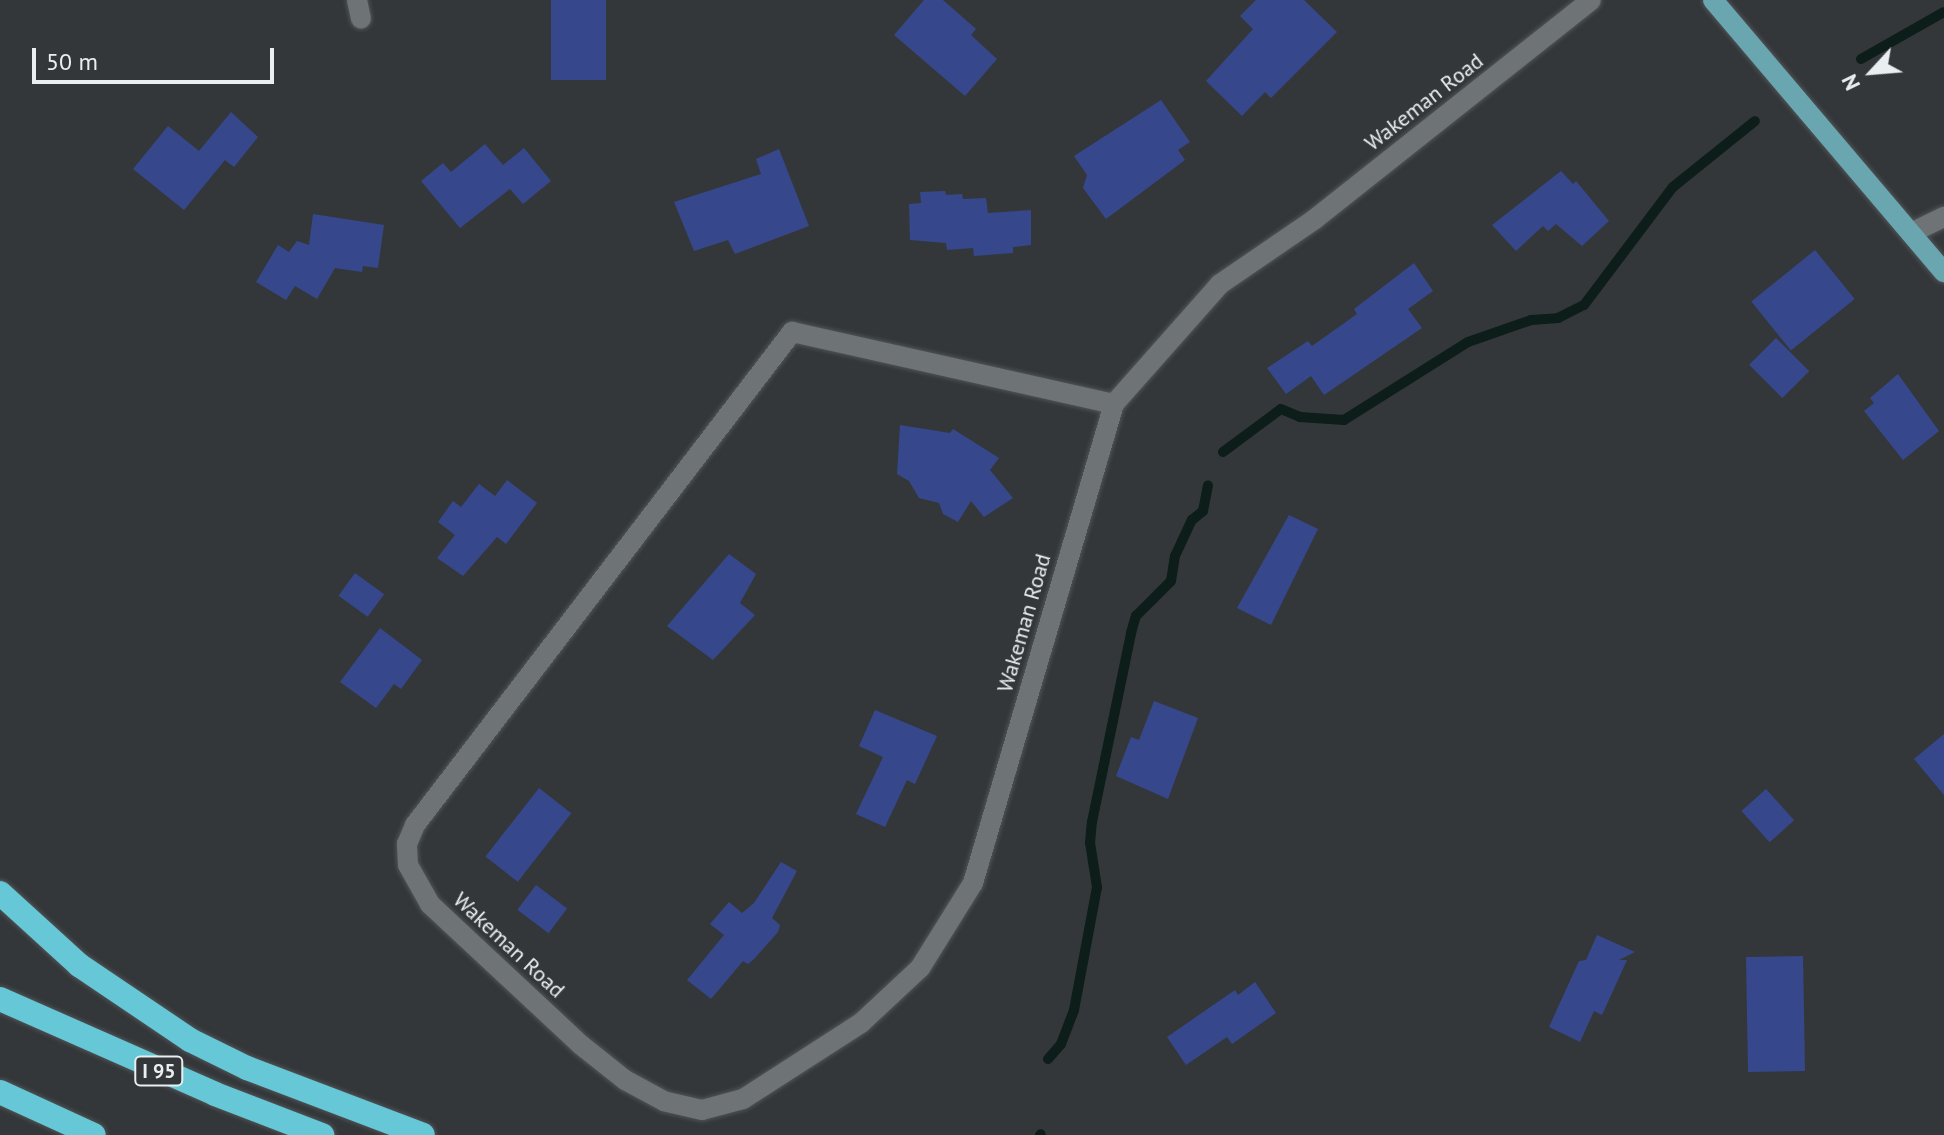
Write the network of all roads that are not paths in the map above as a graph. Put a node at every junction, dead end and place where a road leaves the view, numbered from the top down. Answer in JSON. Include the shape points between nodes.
{"nodes":[{"id":1,"x":1591,"y":0,"type":"edge"},
{"id":2,"x":1713,"y":0,"type":"edge"},
{"id":3,"x":1944,"y":217,"type":"edge"},
{"id":4,"x":1911,"y":233,"type":"junction"},
{"id":5,"x":1944,"y":272,"type":"edge"},
{"id":6,"x":1114,"y":404,"type":"junction"},
{"id":7,"x":0,"y":893,"type":"edge"},
{"id":8,"x":0,"y":999,"type":"edge"},
{"id":9,"x":0,"y":1092,"type":"edge"},
{"id":10,"x":94,"y":1135,"type":"edge"},
{"id":11,"x":322,"y":1135,"type":"edge"},
{"id":12,"x":423,"y":1135,"type":"edge"}],
"edges":[{"from":1,"to":6,"type":"street","name":"Wakeman Road","via":[[1315,219],[1220,284]]},
{"from":2,"to":4,"type":"main road"},
{"from":3,"to":4,"type":"street"},
{"from":4,"to":5,"type":"main road"},
{"from":6,"to":6,"type":"street","name":"Wakeman Road","via":[[792,332],[415,825],[407,844],[418,889],[581,1045],[625,1080],[664,1101],[702,1110],[743,1099],[858,1026],[920,968],[973,883]]},
{"from":7,"to":12,"type":"highway","via":[[90,973],[190,1040],[247,1068]]},
{"from":8,"to":11,"type":"highway","number":"I 95"},
{"from":9,"to":10,"type":"highway"}]}
